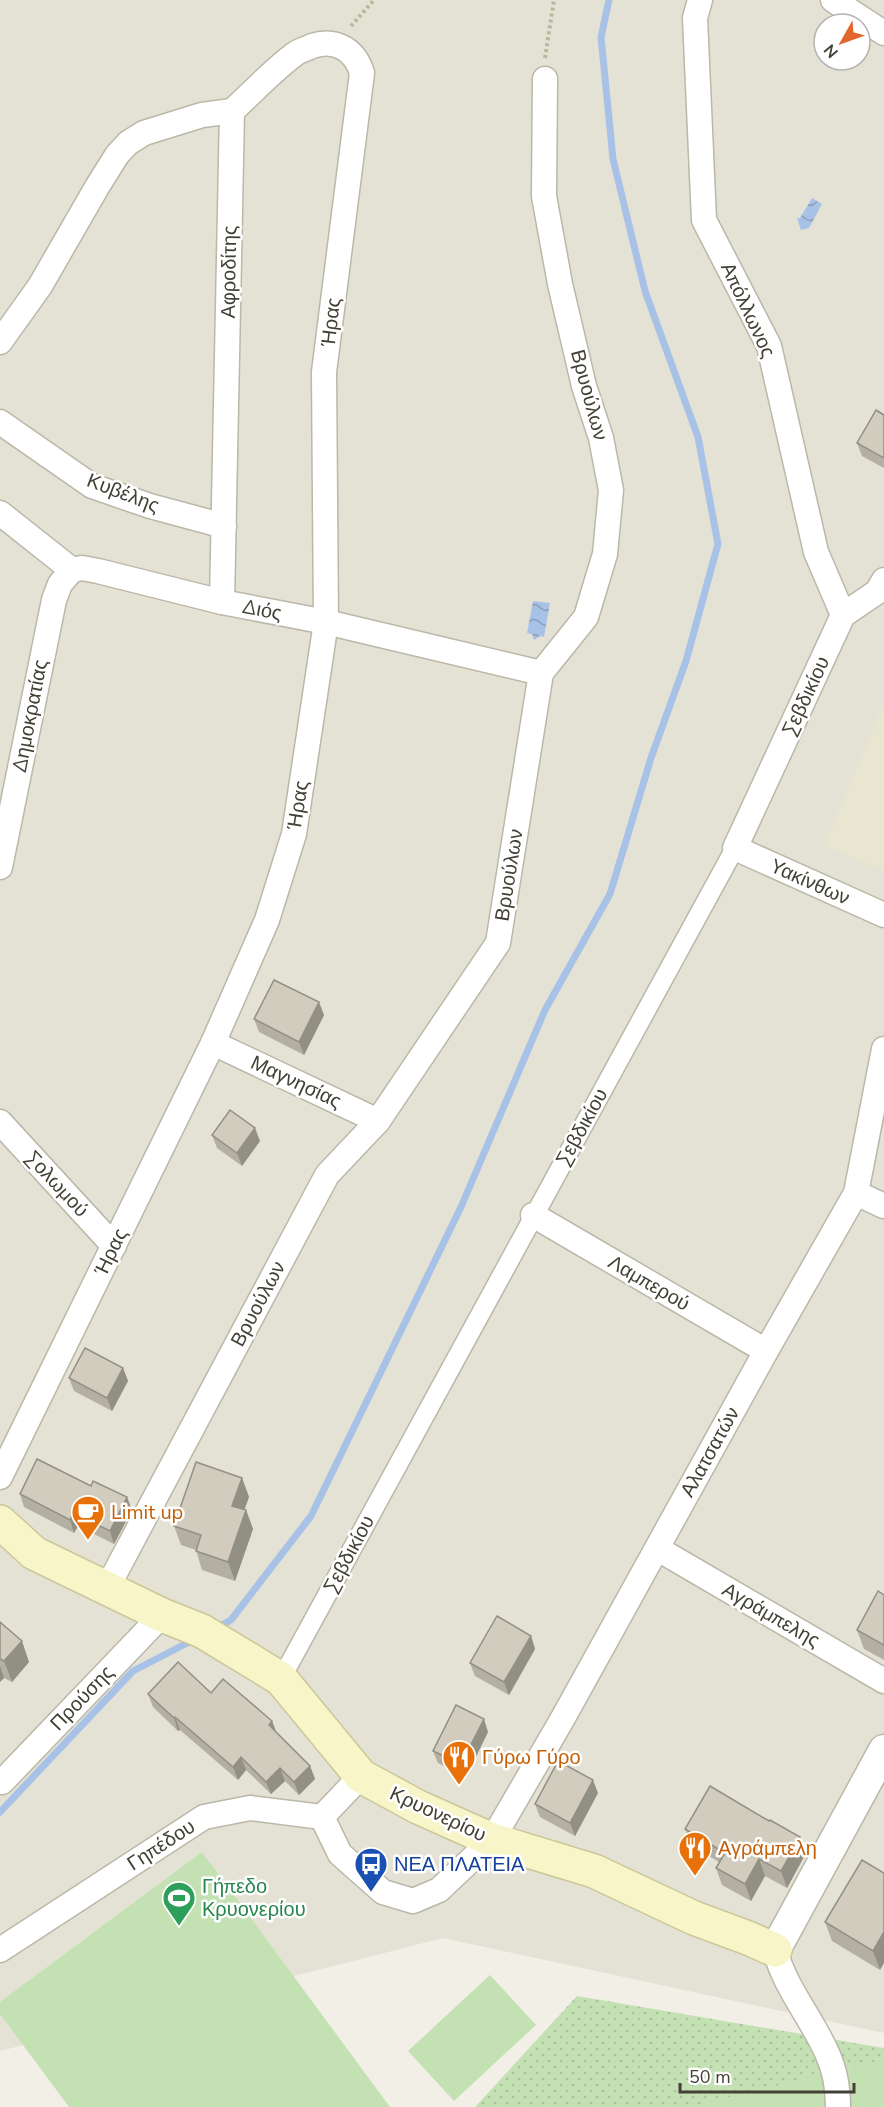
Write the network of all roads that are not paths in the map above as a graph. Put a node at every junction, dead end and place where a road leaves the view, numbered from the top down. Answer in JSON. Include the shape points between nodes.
{"nodes":[{"id":1,"x":700,"y":0,"type":"edge"},
{"id":2,"x":833,"y":0,"type":"edge"},
{"id":3,"x":884,"y":33,"type":"edge"},
{"id":4,"x":545,"y":79,"type":"road end"},
{"id":5,"x":232,"y":111,"type":"junction"},
{"id":6,"x":0,"y":342,"type":"edge"},
{"id":7,"x":0,"y":423,"type":"edge"},
{"id":8,"x":0,"y":513,"type":"edge"},
{"id":9,"x":224,"y":526,"type":"junction"},
{"id":10,"x":72,"y":570,"type":"junction"},
{"id":11,"x":881,"y":589,"type":"edge"},
{"id":12,"x":222,"y":602,"type":"junction"},
{"id":13,"x":843,"y":615,"type":"junction"},
{"id":14,"x":326,"y":622,"type":"junction"},
{"id":15,"x":542,"y":673,"type":"junction"},
{"id":16,"x":735,"y":848,"type":"junction"},
{"id":17,"x":0,"y":867,"type":"edge"},
{"id":18,"x":884,"y":915,"type":"edge"},
{"id":19,"x":213,"y":1043,"type":"junction"},
{"id":20,"x":884,"y":1049,"type":"edge"},
{"id":21,"x":378,"y":1121,"type":"junction"},
{"id":22,"x":0,"y":1122,"type":"edge"},
{"id":23,"x":856,"y":1193,"type":"junction"},
{"id":24,"x":884,"y":1206,"type":"edge"},
{"id":25,"x":533,"y":1215,"type":"junction"},
{"id":26,"x":114,"y":1246,"type":"junction"},
{"id":27,"x":766,"y":1351,"type":"junction"},
{"id":28,"x":0,"y":1477,"type":"edge"},
{"id":29,"x":0,"y":1522,"type":"edge"},
{"id":30,"x":658,"y":1549,"type":"junction"},
{"id":31,"x":107,"y":1588,"type":"junction"},
{"id":32,"x":162,"y":1615,"type":"junction"},
{"id":33,"x":281,"y":1679,"type":"junction"},
{"id":34,"x":884,"y":1681,"type":"edge"},
{"id":35,"x":884,"y":1750,"type":"edge"},
{"id":36,"x":361,"y":1776,"type":"junction"},
{"id":37,"x":1,"y":1781,"type":"edge"},
{"id":38,"x":322,"y":1817,"type":"junction"},
{"id":39,"x":492,"y":1840,"type":"junction"},
{"id":40,"x":0,"y":1950,"type":"edge"},
{"id":41,"x":775,"y":1950,"type":"junction"},
{"id":42,"x":838,"y":2107,"type":"edge"}],
"edges":[{"from":1,"to":13,"type":"street","name":"Απόλλωνος","via":[[695,18],[704,220],[768,346],[816,552]]},
{"from":2,"to":3,"type":"street"},
{"from":4,"to":15,"type":"street","name":"Βρυούλων","via":[[544,196],[560,284],[611,490],[605,554],[586,617]]},
{"from":5,"to":6,"type":"street","via":[[202,115],[144,133],[128,143],[97,186],[40,286]]},
{"from":5,"to":9,"type":"street","name":"Αφροδίτης"},
{"from":5,"to":14,"type":"street","name":"Ήρας","via":[[297,52],[323,43],[338,44],[359,62],[362,73],[324,372]]},
{"from":7,"to":9,"type":"street","name":"Κυβέλης","via":[[92,486]]},
{"from":8,"to":10,"type":"street"},
{"from":9,"to":12,"type":"street","name":"Αφροδίτης"},
{"from":10,"to":12,"type":"street","name":"Διός","via":[[98,571]]},
{"from":10,"to":17,"type":"street","name":"Δημοκρατίας","via":[[60,584],[54,600]]},
{"from":11,"to":13,"type":"street"},
{"from":12,"to":14,"type":"street","name":"Διός"},
{"from":13,"to":16,"type":"street","name":"Σεβδικίου"},
{"from":14,"to":15,"type":"street","name":"Διός"},
{"from":14,"to":19,"type":"street","name":"Ήρας","via":[[294,834],[267,920]]},
{"from":15,"to":21,"type":"street","name":"Βρυούλων","via":[[498,943]]},
{"from":16,"to":18,"type":"street","name":"Υακίνθων"},
{"from":16,"to":25,"type":"street","name":"Σεβδικίου"},
{"from":19,"to":21,"type":"street","name":"Μαγνησίας"},
{"from":19,"to":26,"type":"street","name":"Ήρας"},
{"from":20,"to":23,"type":"street","name":"Αλατσατών"},
{"from":21,"to":31,"type":"street","name":"Βρυούλων","via":[[327,1175]]},
{"from":22,"to":26,"type":"street","name":"Σολωμού"},
{"from":23,"to":24,"type":"street"},
{"from":23,"to":27,"type":"street","name":"Αλατσατών"},
{"from":25,"to":27,"type":"street","name":"Λαμπερού"},
{"from":25,"to":33,"type":"street","name":"Σεβδικίου"},
{"from":26,"to":28,"type":"street","name":"Ήρας"},
{"from":27,"to":30,"type":"street","name":"Αλατσατών"},
{"from":29,"to":31,"type":"main road","name":"Κρυονερίου","via":[[34,1553]]},
{"from":30,"to":34,"type":"street","name":"Αγράμπελης"},
{"from":30,"to":39,"type":"street","name":"Αλατσατών"},
{"from":31,"to":32,"type":"main road","name":"Κρυονερίου"},
{"from":32,"to":33,"type":"main road","name":"Κρυονερίου","via":[[202,1631]]},
{"from":32,"to":37,"type":"street","name":"Προύσης"},
{"from":33,"to":36,"type":"main road","name":"Κρυονερίου"},
{"from":35,"to":41,"type":"street"},
{"from":36,"to":38,"type":"street"},
{"from":36,"to":39,"type":"main road","name":"Κρυονερίου"},
{"from":38,"to":39,"type":"street","name":"Αλατσατών","via":[[340,1854],[383,1892],[413,1901],[440,1890]]},
{"from":38,"to":40,"type":"street","name":"Γηπέδου","via":[[250,1808],[204,1817]]},
{"from":39,"to":41,"type":"main road","name":"Κρυονερίου","via":[[594,1871],[694,1918]]},
{"from":41,"to":42,"type":"street","via":[[780,1970],[827,2053],[838,2086]]}]}
